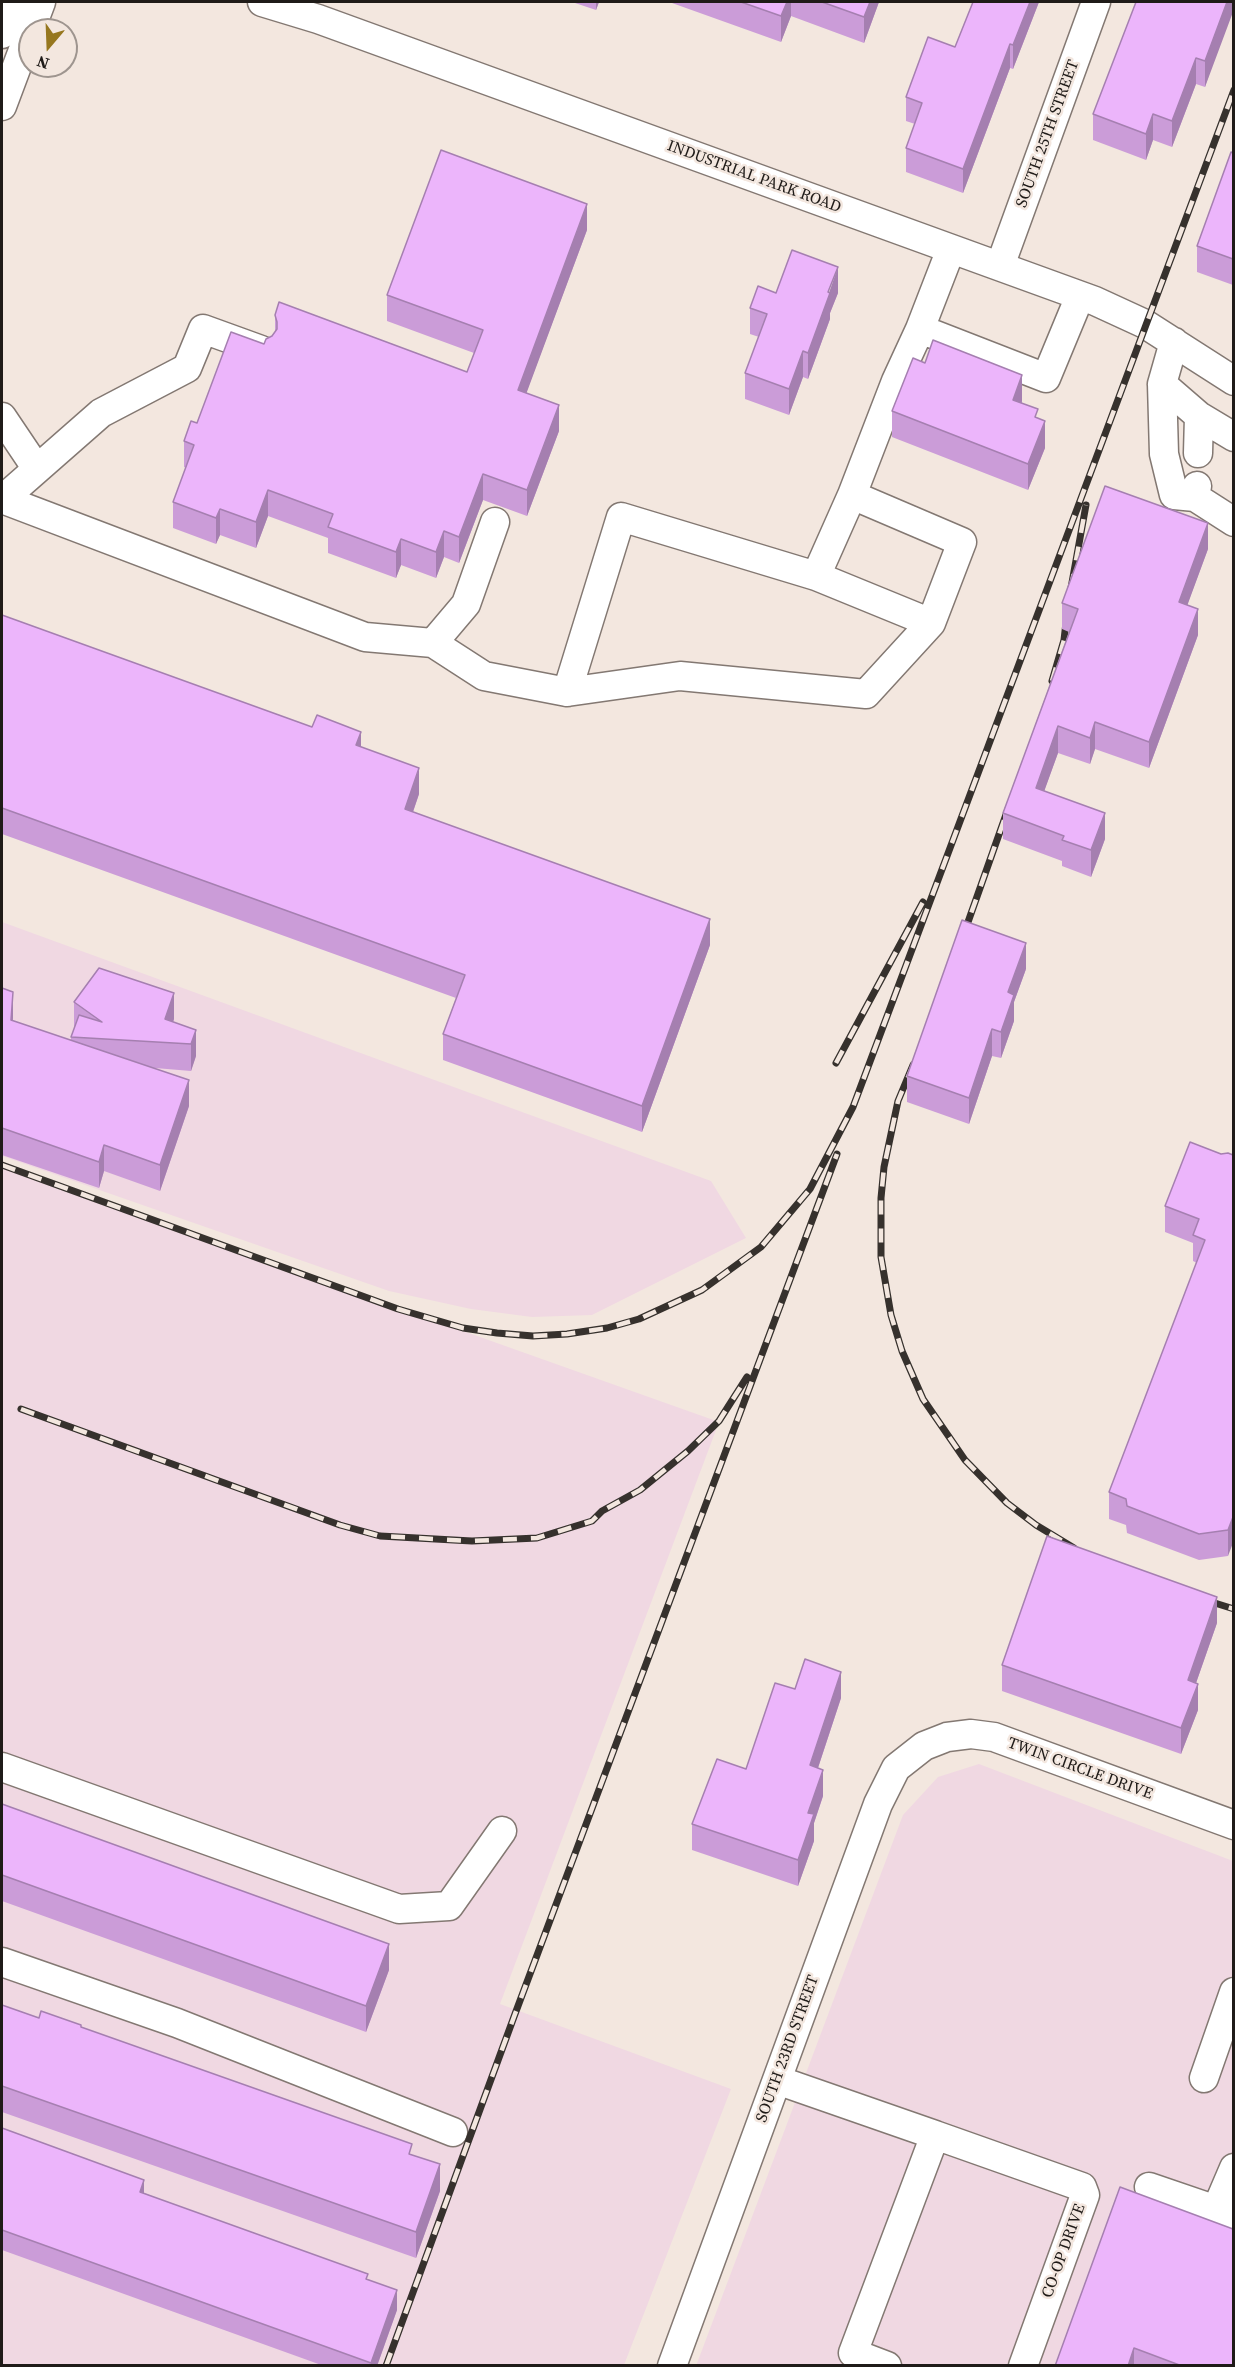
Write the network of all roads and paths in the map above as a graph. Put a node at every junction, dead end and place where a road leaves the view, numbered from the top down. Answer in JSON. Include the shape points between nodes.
{"nodes":[{"id":1,"x":13,"y":2,"type":"edge"},
{"id":2,"x":41,"y":2,"type":"edge"},
{"id":3,"x":262,"y":2,"type":"edge"},
{"id":4,"x":1096,"y":2,"type":"edge"},
{"id":5,"x":2,"y":34,"type":"edge"},
{"id":6,"x":2,"y":106,"type":"edge"},
{"id":7,"x":951,"y":249,"type":"junction"},
{"id":8,"x":1000,"y":267,"type":"junction"},
{"id":9,"x":1080,"y":296,"type":"junction"},
{"id":10,"x":920,"y":329,"type":"junction"},
{"id":11,"x":1174,"y":342,"type":"junction"},
{"id":12,"x":261,"y":350,"type":"edge"},
{"id":13,"x":1233,"y":381,"type":"edge"},
{"id":14,"x":1162,"y":384,"type":"junction"},
{"id":15,"x":1199,"y":416,"type":"junction"},
{"id":16,"x":2,"y":417,"type":"edge"},
{"id":17,"x":1233,"y":437,"type":"edge"},
{"id":18,"x":1198,"y":453,"type":"dead end"},
{"id":19,"x":37,"y":470,"type":"junction"},
{"id":20,"x":852,"y":495,"type":"junction"},
{"id":21,"x":2,"y":499,"type":"edge"},
{"id":22,"x":495,"y":522,"type":"dead end"},
{"id":23,"x":1233,"y":522,"type":"edge"},
{"id":24,"x":816,"y":576,"type":"junction"},
{"id":25,"x":931,"y":623,"type":"junction"},
{"id":26,"x":433,"y":643,"type":"junction"},
{"id":27,"x":567,"y":692,"type":"junction"},
{"id":28,"x":924,"y":1746,"type":"joint"},
{"id":29,"x":2,"y":1767,"type":"edge"},
{"id":30,"x":1233,"y":1825,"type":"edge"},
{"id":31,"x":502,"y":1831,"type":"dead end"},
{"id":32,"x":2,"y":1962,"type":"edge"},
{"id":33,"x":1233,"y":1992,"type":"edge"},
{"id":34,"x":1204,"y":2078,"type":"dead end"},
{"id":35,"x":777,"y":2080,"type":"junction"},
{"id":36,"x":453,"y":2132,"type":"dead end"},
{"id":37,"x":935,"y":2135,"type":"junction"},
{"id":38,"x":1233,"y":2168,"type":"edge"},
{"id":39,"x":1149,"y":2187,"type":"dead end"},
{"id":40,"x":1225,"y":2213,"type":"edge"},
{"id":41,"x":672,"y":2366,"type":"edge"},
{"id":42,"x":887,"y":2366,"type":"edge"},
{"id":43,"x":1023,"y":2366,"type":"edge"}],
"edges":[{"from":1,"to":5,"type":"street"},
{"from":2,"to":6,"type":"street"},
{"from":3,"to":7,"type":"street","name":"INDUSTRIAL PARK ROAD","via":[[341,27]]},
{"from":4,"to":8,"type":"street","name":"SOUTH 25TH STREET"},
{"from":7,"to":8,"type":"street","name":"INDUSTRIAL PARK ROAD"},
{"from":7,"to":10,"type":"street"},
{"from":8,"to":9,"type":"street","name":"INDUSTRIAL PARK ROAD"},
{"from":9,"to":10,"type":"street","via":[[1046,378]]},
{"from":9,"to":11,"type":"street","name":"INDUSTRIAL PARK ROAD","via":[[1145,324]]},
{"from":10,"to":20,"type":"street"},
{"from":11,"to":13,"type":"street","name":"INDUSTRIAL PARK ROAD"},
{"from":11,"to":14,"type":"street"},
{"from":12,"to":19,"type":"street","via":[[203,329],[188,368],[101,413]]},
{"from":14,"to":15,"type":"street"},
{"from":14,"to":23,"type":"street","via":[[1164,454],[1174,495],[1196,492]]},
{"from":15,"to":17,"type":"street"},
{"from":15,"to":18,"type":"street"},
{"from":16,"to":19,"type":"street"},
{"from":19,"to":21,"type":"street"},
{"from":20,"to":24,"type":"street"},
{"from":20,"to":25,"type":"street","via":[[962,542]]},
{"from":21,"to":26,"type":"street","via":[[365,637]]},
{"from":22,"to":26,"type":"street","via":[[466,604]]},
{"from":24,"to":25,"type":"street"},
{"from":24,"to":27,"type":"street","via":[[621,517]]},
{"from":25,"to":27,"type":"street","via":[[866,694],[680,676]]},
{"from":26,"to":27,"type":"street","via":[[484,676]]},
{"from":28,"to":30,"type":"street","name":"TWIN CIRCLE DRIVE","via":[[947,1737],[994,1737]]},
{"from":28,"to":35,"type":"street","name":"SOUTH 23RD STREET","via":[[896,1768],[878,1804]]},
{"from":29,"to":31,"type":"street","via":[[399,1909],[449,1906]]},
{"from":32,"to":36,"type":"street","via":[[177,2022]]},
{"from":33,"to":34,"type":"street"},
{"from":35,"to":37,"type":"street"},
{"from":35,"to":41,"type":"street","name":"SOUTH 23RD STREET"},
{"from":37,"to":42,"type":"street","via":[[853,2353]]},
{"from":37,"to":43,"type":"street","name":"CO-OP DRIVE","via":[[1082,2187],[1085,2195]]},
{"from":38,"to":40,"type":"street"},
{"from":39,"to":40,"type":"street"}]}
